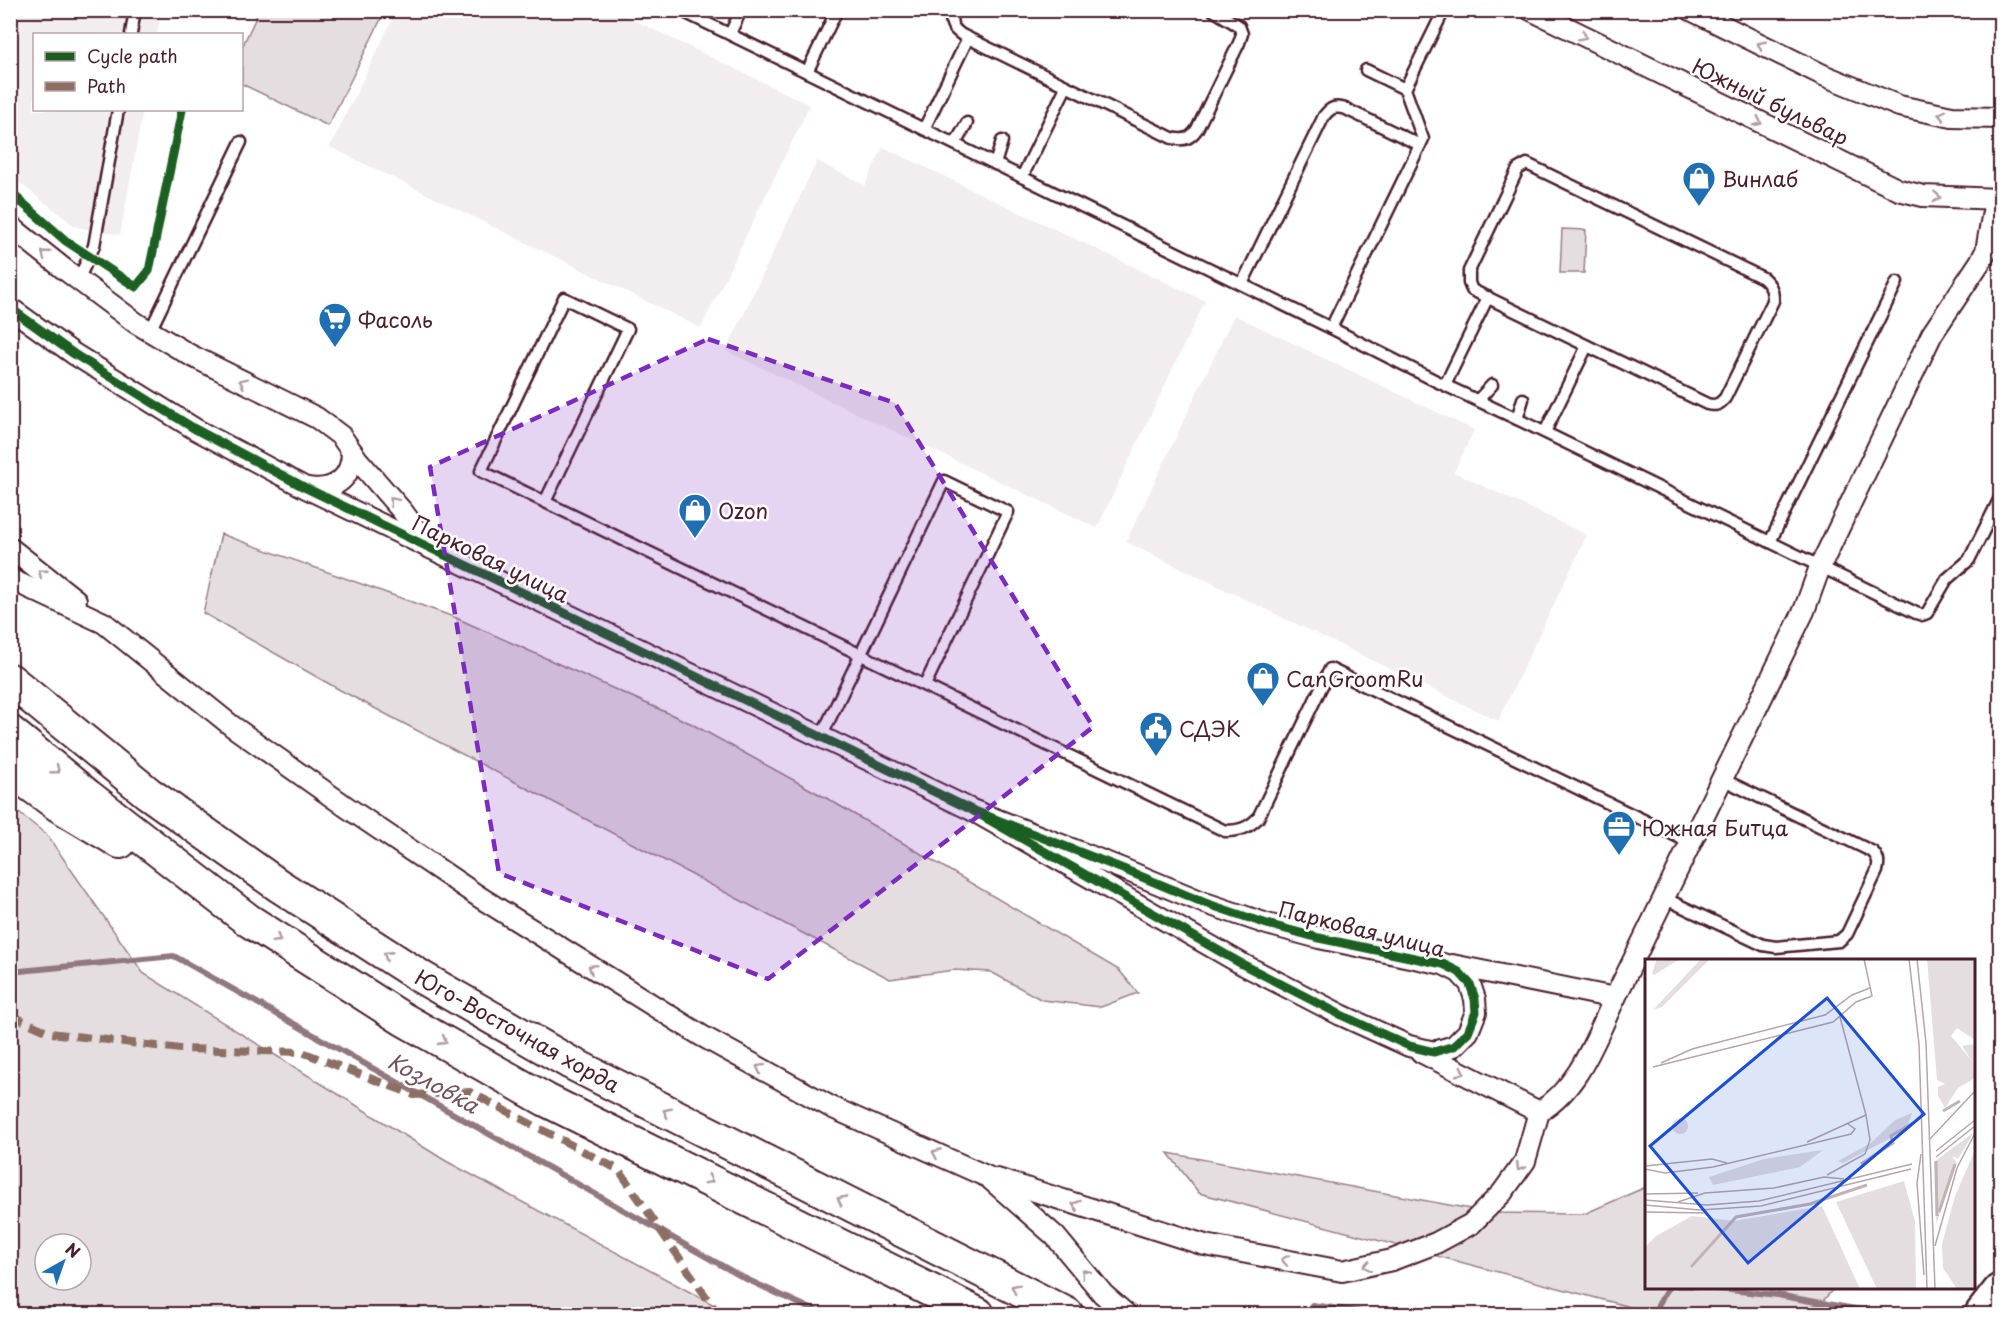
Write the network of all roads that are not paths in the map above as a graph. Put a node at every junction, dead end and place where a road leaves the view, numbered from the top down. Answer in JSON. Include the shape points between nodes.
{"nodes":[{"id":1,"x":135,"y":10,"type":"edge"},
{"id":2,"x":680,"y":10,"type":"edge"},
{"id":3,"x":741,"y":10,"type":"edge"},
{"id":4,"x":837,"y":10,"type":"edge"},
{"id":5,"x":953,"y":10,"type":"edge"},
{"id":6,"x":1213,"y":10,"type":"edge"},
{"id":7,"x":1444,"y":10,"type":"edge"},
{"id":8,"x":1531,"y":10,"type":"edge"},
{"id":9,"x":1691,"y":10,"type":"edge"},
{"id":10,"x":131,"y":33,"type":"edge"},
{"id":11,"x":730,"y":34,"type":"junction"},
{"id":12,"x":968,"y":38,"type":"junction"},
{"id":13,"x":1366,"y":70,"type":"dead end"},
{"id":14,"x":807,"y":72,"type":"junction"},
{"id":15,"x":1066,"y":87,"type":"junction"},
{"id":16,"x":1406,"y":89,"type":"junction"},
{"id":17,"x":118,"y":111,"type":"edge"},
{"id":18,"x":2001,"y":118,"type":"edge"},
{"id":19,"x":968,"y":123,"type":"dead end"},
{"id":20,"x":924,"y":129,"type":"junction"},
{"id":21,"x":1002,"y":141,"type":"dead end"},
{"id":22,"x":241,"y":142,"type":"dead end"},
{"id":23,"x":955,"y":144,"type":"junction"},
{"id":24,"x":1420,"y":145,"type":"junction"},
{"id":25,"x":994,"y":164,"type":"junction"},
{"id":26,"x":1022,"y":177,"type":"junction"},
{"id":27,"x":1998,"y":199,"type":"edge"},
{"id":28,"x":10,"y":226,"type":"edge"},
{"id":29,"x":78,"y":280,"type":"junction"},
{"id":30,"x":1897,"y":282,"type":"dead end"},
{"id":31,"x":1242,"y":284,"type":"junction"},
{"id":32,"x":1488,"y":297,"type":"junction"},
{"id":33,"x":10,"y":308,"type":"edge"},
{"id":34,"x":1331,"y":328,"type":"junction"},
{"id":35,"x":150,"y":331,"type":"junction"},
{"id":36,"x":1587,"y":346,"type":"junction"},
{"id":37,"x":1445,"y":385,"type":"junction"},
{"id":38,"x":1492,"y":385,"type":"dead end"},
{"id":39,"x":1523,"y":399,"type":"dead end"},
{"id":40,"x":1478,"y":400,"type":"junction"},
{"id":41,"x":1518,"y":419,"type":"junction"},
{"id":42,"x":1545,"y":432,"type":"junction"},
{"id":43,"x":352,"y":452,"type":"junction"},
{"id":44,"x":304,"y":487,"type":"junction"},
{"id":45,"x":2001,"y":498,"type":"edge"},
{"id":46,"x":545,"y":502,"type":"junction"},
{"id":47,"x":1770,"y":542,"type":"junction"},
{"id":48,"x":10,"y":548,"type":"edge"},
{"id":49,"x":428,"y":548,"type":"junction"},
{"id":50,"x":1820,"y":567,"type":"junction"},
{"id":51,"x":10,"y":579,"type":"edge"},
{"id":52,"x":104,"y":622,"type":"junction"},
{"id":53,"x":861,"y":654,"type":"junction"},
{"id":54,"x":10,"y":680,"type":"edge"},
{"id":55,"x":924,"y":685,"type":"junction"},
{"id":56,"x":10,"y":732,"type":"edge"},
{"id":57,"x":821,"y":737,"type":"junction"},
{"id":58,"x":10,"y":770,"type":"edge"},
{"id":59,"x":1722,"y":779,"type":"junction"},
{"id":60,"x":972,"y":810,"type":"junction"},
{"id":61,"x":1690,"y":843,"type":"junction"},
{"id":62,"x":1664,"y":898,"type":"junction"},
{"id":63,"x":248,"y":920,"type":"junction"},
{"id":64,"x":1443,"y":964,"type":"junction"},
{"id":65,"x":1616,"y":998,"type":"junction"},
{"id":66,"x":1409,"y":1046,"type":"junction"},
{"id":67,"x":1539,"y":1112,"type":"junction"},
{"id":68,"x":988,"y":1177,"type":"junction"},
{"id":69,"x":2001,"y":1291,"type":"edge"},
{"id":70,"x":978,"y":1314,"type":"edge"},
{"id":71,"x":1067,"y":1314,"type":"edge"},
{"id":72,"x":1126,"y":1314,"type":"edge"},
{"id":73,"x":1982,"y":1314,"type":"edge"}],
"edges":[{"from":1,"to":10,"type":"lane"},
{"from":2,"to":11,"type":"lane"},
{"from":3,"to":11,"type":"lane"},
{"from":4,"to":14,"type":"lane"},
{"from":5,"to":12,"type":"lane","via":[[953,29]]},
{"from":6,"to":15,"type":"lane","via":[[1239,26],[1242,34],[1191,138],[1172,138]]},
{"from":7,"to":16,"type":"lane"},
{"from":8,"to":27,"type":"street","name":"Южный бульвар","one_way":true,"via":[[1899,190],[1923,196]]},
{"from":18,"to":9,"type":"street","one_way":true,"via":[[1952,117],[1899,106],[1823,75]]},
{"from":11,"to":14,"type":"lane"},
{"from":12,"to":15,"type":"lane"},
{"from":12,"to":20,"type":"lane"},
{"from":13,"to":16,"type":"lane"},
{"from":14,"to":20,"type":"lane"},
{"from":15,"to":26,"type":"lane"},
{"from":16,"to":24,"type":"lane","via":[[1423,139]]},
{"from":17,"to":29,"type":"lane","via":[[94,246]]},
{"from":19,"to":23,"type":"lane"},
{"from":20,"to":23,"type":"lane"},
{"from":21,"to":25,"type":"lane"},
{"from":22,"to":35,"type":"lane"},
{"from":23,"to":25,"type":"lane"},
{"from":24,"to":31,"type":"lane","via":[[1346,109],[1329,109]]},
{"from":24,"to":34,"type":"lane"},
{"from":25,"to":26,"type":"lane"},
{"from":26,"to":31,"type":"lane"},
{"from":27,"to":50,"type":"street","via":[[1986,251],[1932,334]]},
{"from":29,"to":28,"type":"street","name":"Парковая улица","one_way":true},
{"from":29,"to":35,"type":"street","name":"Парковая улица"},
{"from":30,"to":47,"type":"lane"},
{"from":31,"to":34,"type":"lane"},
{"from":32,"to":36,"type":"lane"},
{"from":32,"to":36,"type":"lane","via":[[1472,290],[1469,271],[1518,169],[1527,164],[1763,278],[1773,291],[1773,301],[1725,398],[1714,406]]},
{"from":32,"to":37,"type":"lane"},
{"from":33,"to":44,"type":"street","name":"Парковая улица","via":[[74,354],[195,429]]},
{"from":34,"to":37,"type":"lane"},
{"from":43,"to":35,"type":"street","name":"Парковая улица","one_way":true,"via":[[341,436],[317,418],[190,356]]},
{"from":36,"to":42,"type":"lane"},
{"from":37,"to":40,"type":"lane"},
{"from":38,"to":40,"type":"lane"},
{"from":39,"to":41,"type":"lane"},
{"from":40,"to":41,"type":"lane"},
{"from":41,"to":42,"type":"lane"},
{"from":42,"to":47,"type":"lane"},
{"from":43,"to":44,"type":"street","via":[[348,472],[331,488]]},
{"from":49,"to":43,"type":"street","name":"Парковая улица","one_way":true},
{"from":44,"to":49,"type":"street","name":"Парковая улица"},
{"from":45,"to":50,"type":"lane","via":[[1969,560],[1947,579],[1922,615]]},
{"from":46,"to":46,"type":"lane","via":[[481,471],[564,298],[628,329]]},
{"from":46,"to":53,"type":"lane"},
{"from":47,"to":50,"type":"lane"},
{"from":52,"to":48,"type":"street","one_way":true},
{"from":49,"to":57,"type":"street","name":"Парковая улица"},
{"from":50,"to":59,"type":"street","via":[[1804,611]]},
{"from":51,"to":52,"type":"street"},
{"from":68,"to":52,"type":"street","one_way":true,"via":[[831,1107],[702,1036],[595,970],[339,802],[232,726]]},
{"from":53,"to":55,"type":"lane"},
{"from":53,"to":55,"type":"lane","via":[[944,481],[997,507],[1008,513]]},
{"from":53,"to":57,"type":"lane"},
{"from":71,"to":54,"type":"main road","name":"Юго-Восточная хорда","one_way":true,"via":[[569,1062],[421,977],[278,885],[148,793]]},
{"from":55,"to":61,"type":"lane","via":[[1225,831],[1237,831],[1258,818],[1330,669]]},
{"from":56,"to":63,"type":"main road","one_way":true},
{"from":57,"to":60,"type":"street","name":"Парковая улица"},
{"from":58,"to":63,"type":"main road","via":[[58,805]]},
{"from":59,"to":61,"type":"street"},
{"from":59,"to":62,"type":"lane","via":[[1877,856],[1877,872],[1852,924],[1844,938],[1834,943],[1768,946]]},
{"from":60,"to":64,"type":"street","name":"Парковая улица","via":[[1267,924]]},
{"from":60,"to":66,"type":"street","name":"Парковая улица","via":[[1242,964]]},
{"from":61,"to":62,"type":"street"},
{"from":62,"to":65,"type":"street"},
{"from":63,"to":70,"type":"main road","one_way":true,"via":[[403,1018],[546,1100]]},
{"from":64,"to":65,"type":"street"},
{"from":64,"to":66,"type":"street","name":"Парковая улица","via":[[1459,972],[1470,984],[1476,1012],[1468,1032],[1454,1046],[1434,1052]]},
{"from":65,"to":67,"type":"street","via":[[1579,1073],[1567,1090]]},
{"from":66,"to":67,"type":"street","one_way":true},
{"from":67,"to":68,"type":"street","one_way":true,"via":[[1525,1161],[1502,1194],[1471,1224],[1392,1260],[1342,1271],[1205,1245]]},
{"from":72,"to":68,"type":"street","one_way":true,"via":[[1103,1294],[1055,1236]]},
{"from":69,"to":73,"type":"highway"}]}
